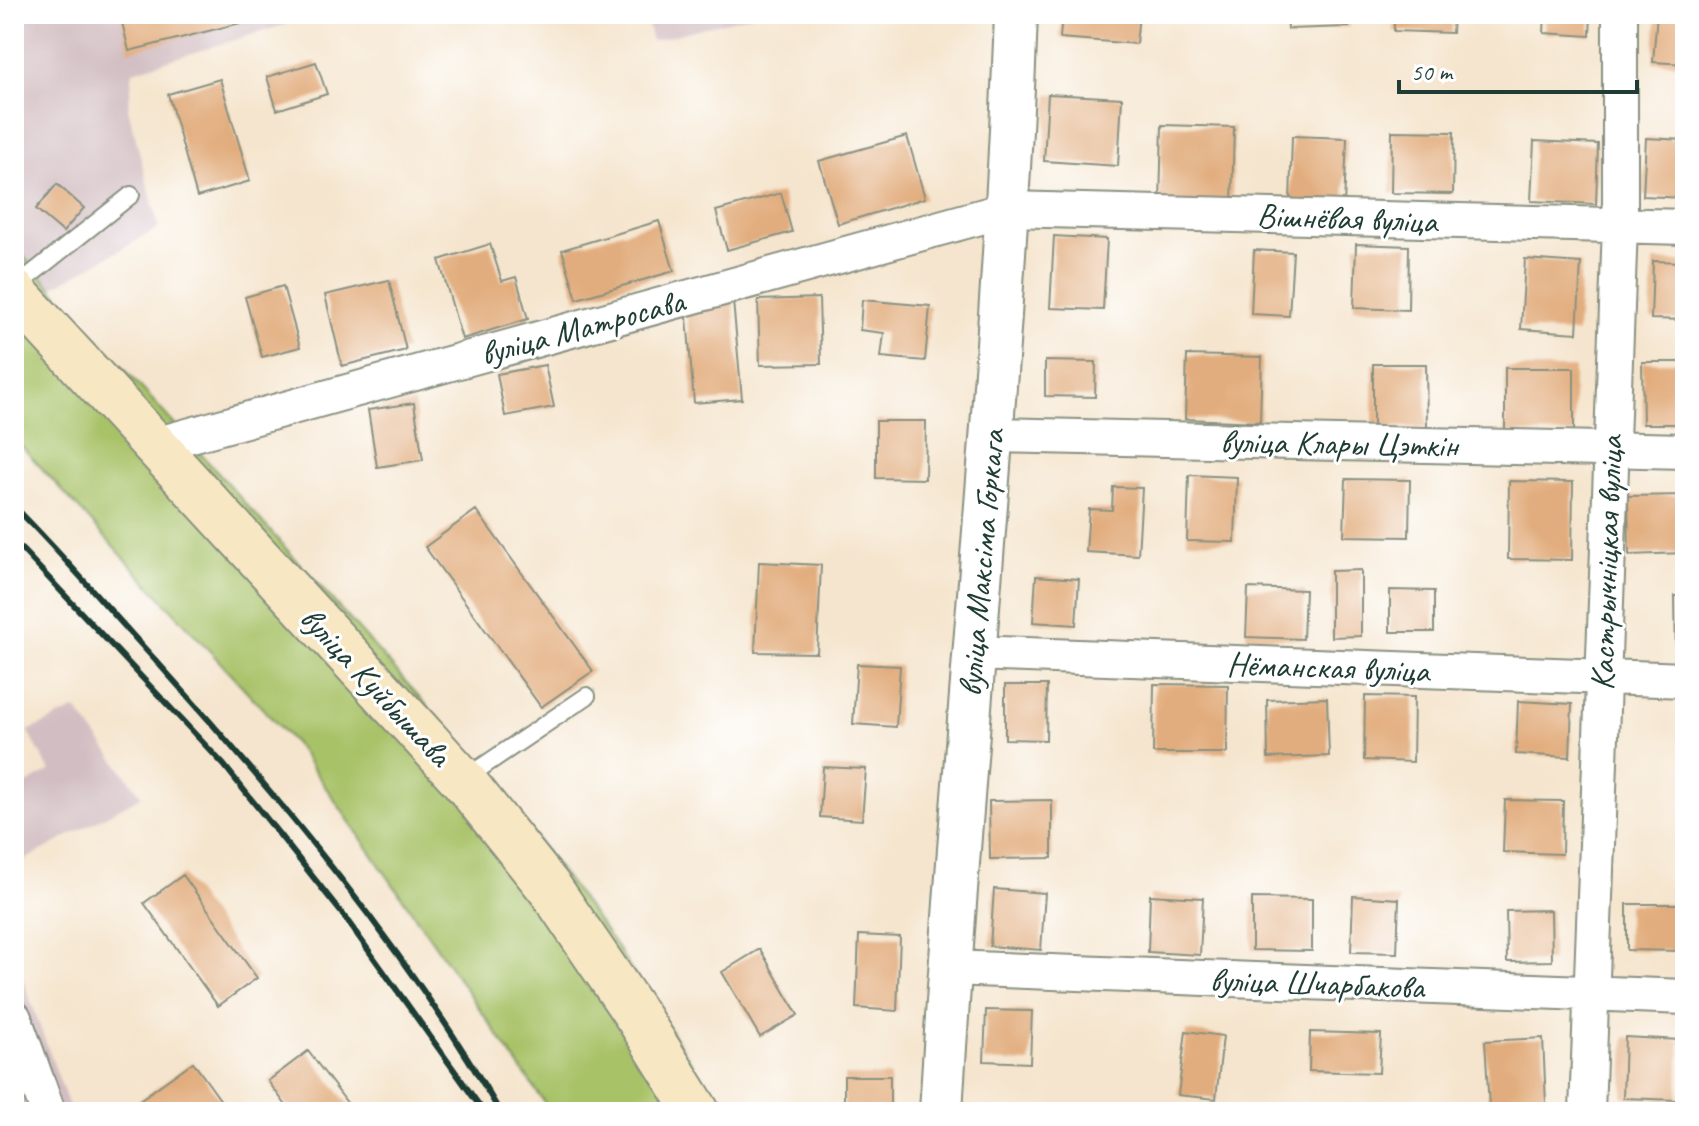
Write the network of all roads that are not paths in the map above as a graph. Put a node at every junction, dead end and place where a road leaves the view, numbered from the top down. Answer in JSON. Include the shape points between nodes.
{"nodes":[{"id":1,"x":1016,"y":14,"type":"edge"},
{"id":2,"x":1620,"y":14,"type":"edge"},
{"id":3,"x":131,"y":195,"type":"dead end"},
{"id":4,"x":1009,"y":209,"type":"junction"},
{"id":5,"x":1620,"y":226,"type":"junction"},
{"id":6,"x":1685,"y":227,"type":"edge"},
{"id":7,"x":14,"y":290,"type":"edge"},
{"id":8,"x":993,"y":435,"type":"junction"},
{"id":9,"x":155,"y":445,"type":"junction"},
{"id":10,"x":1610,"y":450,"type":"junction"},
{"id":11,"x":1685,"y":451,"type":"edge"},
{"id":12,"x":972,"y":653,"type":"junction"},
{"id":13,"x":1602,"y":678,"type":"junction"},
{"id":14,"x":1685,"y":680,"type":"edge"},
{"id":15,"x":587,"y":696,"type":"dead end"},
{"id":16,"x":463,"y":780,"type":"junction"},
{"id":17,"x":949,"y":968,"type":"junction"},
{"id":18,"x":1592,"y":995,"type":"junction"},
{"id":19,"x":1685,"y":997,"type":"edge"},
{"id":20,"x":14,"y":1018,"type":"edge"},
{"id":21,"x":48,"y":1112,"type":"edge"},
{"id":22,"x":697,"y":1112,"type":"edge"},
{"id":23,"x":941,"y":1112,"type":"edge"},
{"id":24,"x":1587,"y":1112,"type":"edge"}],
"edges":[{"from":1,"to":4,"type":"street","name":"вуліца Максіма Горкага"},
{"from":2,"to":5,"type":"street","name":"Кастрычніцкая вуліца"},
{"from":3,"to":7,"type":"lane"},
{"from":4,"to":5,"type":"street","name":"Вішнёвая вуліца"},
{"from":4,"to":8,"type":"street","name":"вуліца Максіма Горкага"},
{"from":4,"to":9,"type":"street","name":"вуліца Матросава"},
{"from":5,"to":6,"type":"street","name":"Вішнёвая вуліца"},
{"from":5,"to":10,"type":"street","name":"Кастрычніцкая вуліца"},
{"from":7,"to":9,"type":"main road","name":"вуліца Куйбышава"},
{"from":8,"to":10,"type":"street","name":"вуліца Клары Цэткін"},
{"from":8,"to":12,"type":"street","name":"вуліца Максіма Горкага"},
{"from":9,"to":16,"type":"main road","name":"вуліца Куйбышава"},
{"from":10,"to":11,"type":"street","name":"вуліца Клары Цэткін"},
{"from":10,"to":13,"type":"street","name":"Кастрычніцкая вуліца"},
{"from":12,"to":13,"type":"street","name":"Нёманская вуліца"},
{"from":12,"to":17,"type":"street","name":"вуліца Максіма Горкага"},
{"from":13,"to":14,"type":"street","name":"Нёманская вуліца"},
{"from":13,"to":18,"type":"street","name":"Кастрычніцкая вуліца"},
{"from":15,"to":16,"type":"lane"},
{"from":16,"to":22,"type":"main road","name":"вуліца Куйбышава","via":[[551,890]]},
{"from":17,"to":18,"type":"street","name":"вуліца Шчарбакова"},
{"from":17,"to":23,"type":"street","name":"вуліца Максіма Горкага"},
{"from":18,"to":19,"type":"street","name":"вуліца Шчарбакова"},
{"from":18,"to":24,"type":"street","name":"Кастрычніцкая вуліца"},
{"from":20,"to":21,"type":"street"}]}
